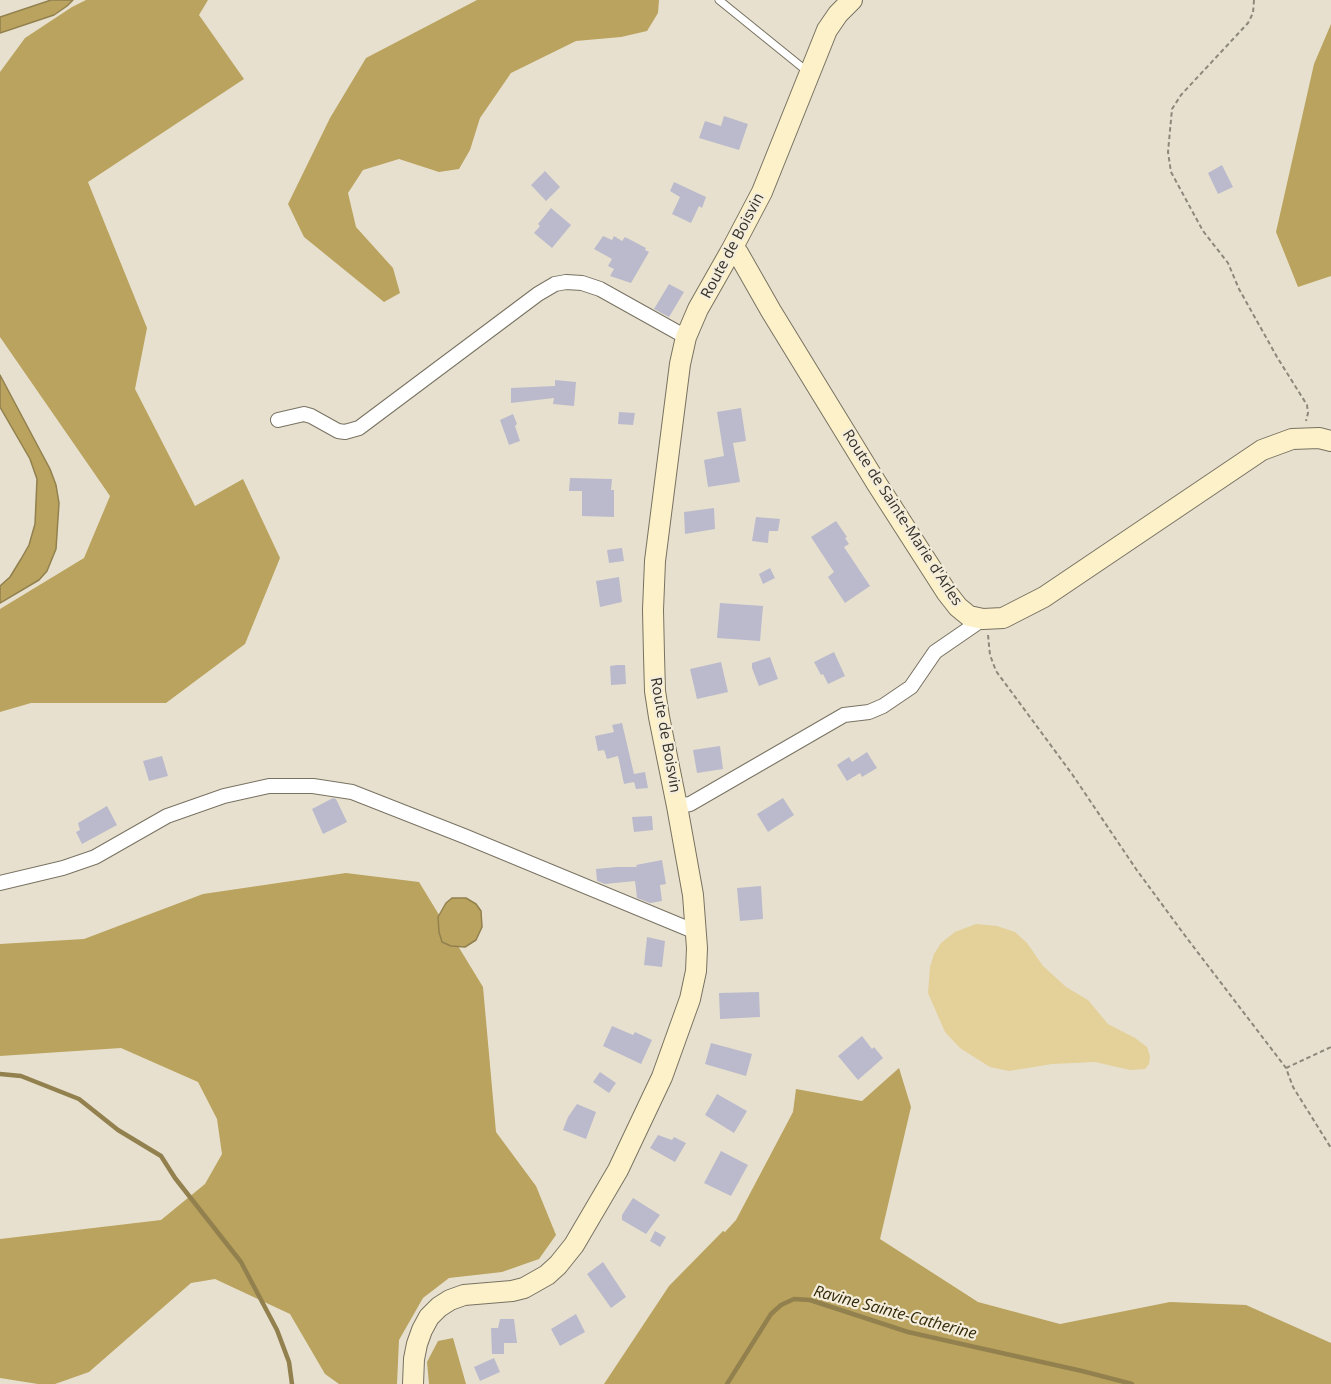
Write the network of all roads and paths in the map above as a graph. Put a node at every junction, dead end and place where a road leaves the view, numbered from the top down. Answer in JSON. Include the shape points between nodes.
{"nodes":[{"id":1,"x":719,"y":0,"type":"edge"},
{"id":2,"x":852,"y":0,"type":"edge"},
{"id":3,"x":1254,"y":0,"type":"edge"},
{"id":4,"x":810,"y":74,"type":"junction"},
{"id":5,"x":732,"y":249,"type":"junction"},
{"id":6,"x":686,"y":337,"type":"junction"},
{"id":7,"x":278,"y":420,"type":"dead end"},
{"id":8,"x":1302,"y":438,"type":"junction"},
{"id":9,"x":1331,"y":441,"type":"edge"},
{"id":10,"x":983,"y":619,"type":"junction"},
{"id":11,"x":677,"y":806,"type":"junction"},
{"id":12,"x":0,"y":883,"type":"edge"},
{"id":13,"x":696,"y":932,"type":"junction"},
{"id":14,"x":1331,"y":1047,"type":"edge"},
{"id":15,"x":1286,"y":1068,"type":"junction"},
{"id":16,"x":1331,"y":1148,"type":"edge"},
{"id":17,"x":413,"y":1384,"type":"edge"}],
"edges":[{"from":1,"to":4,"type":"lane"},
{"from":2,"to":4,"type":"main road","name":"Route de Boisvin","via":[[827,30]]},
{"from":3,"to":8,"type":"path","via":[[1248,23],[1172,109],[1168,152],[1171,172],[1203,231],[1228,263],[1271,348],[1307,405]]},
{"from":4,"to":5,"type":"main road","name":"Route de Boisvin","via":[[762,192]]},
{"from":5,"to":6,"type":"main road","name":"Route de Boisvin"},
{"from":5,"to":10,"type":"main road","name":"Route de Sainte-Marie d'Arles","via":[[947,593],[969,616]]},
{"from":6,"to":7,"type":"street","via":[[600,289],[582,283],[555,284],[359,428],[338,431],[304,414]]},
{"from":6,"to":11,"type":"main road","name":"Route de Boisvin","via":[[655,561],[653,610],[655,691]]},
{"from":8,"to":9,"type":"main road"},
{"from":8,"to":10,"type":"main road","via":[[1262,450],[1044,597],[1003,618]]},
{"from":10,"to":11,"type":"street","via":[[934,652],[911,687],[883,706],[844,715],[690,804]]},
{"from":10,"to":15,"type":"path","via":[[996,671],[1136,869]]},
{"from":11,"to":13,"type":"main road","name":"Route de Boisvin"},
{"from":12,"to":13,"type":"street","via":[[95,857],[167,816],[224,796],[269,786],[314,786],[352,792]]},
{"from":13,"to":17,"type":"main road","name":"Route de Boisvin","via":[[696,971],[690,999],[662,1077],[618,1170],[574,1245],[547,1275],[524,1288],[464,1295],[439,1307],[429,1317],[417,1344]]},
{"from":14,"to":15,"type":"path"},
{"from":15,"to":16,"type":"path","via":[[1293,1087]]}]}
